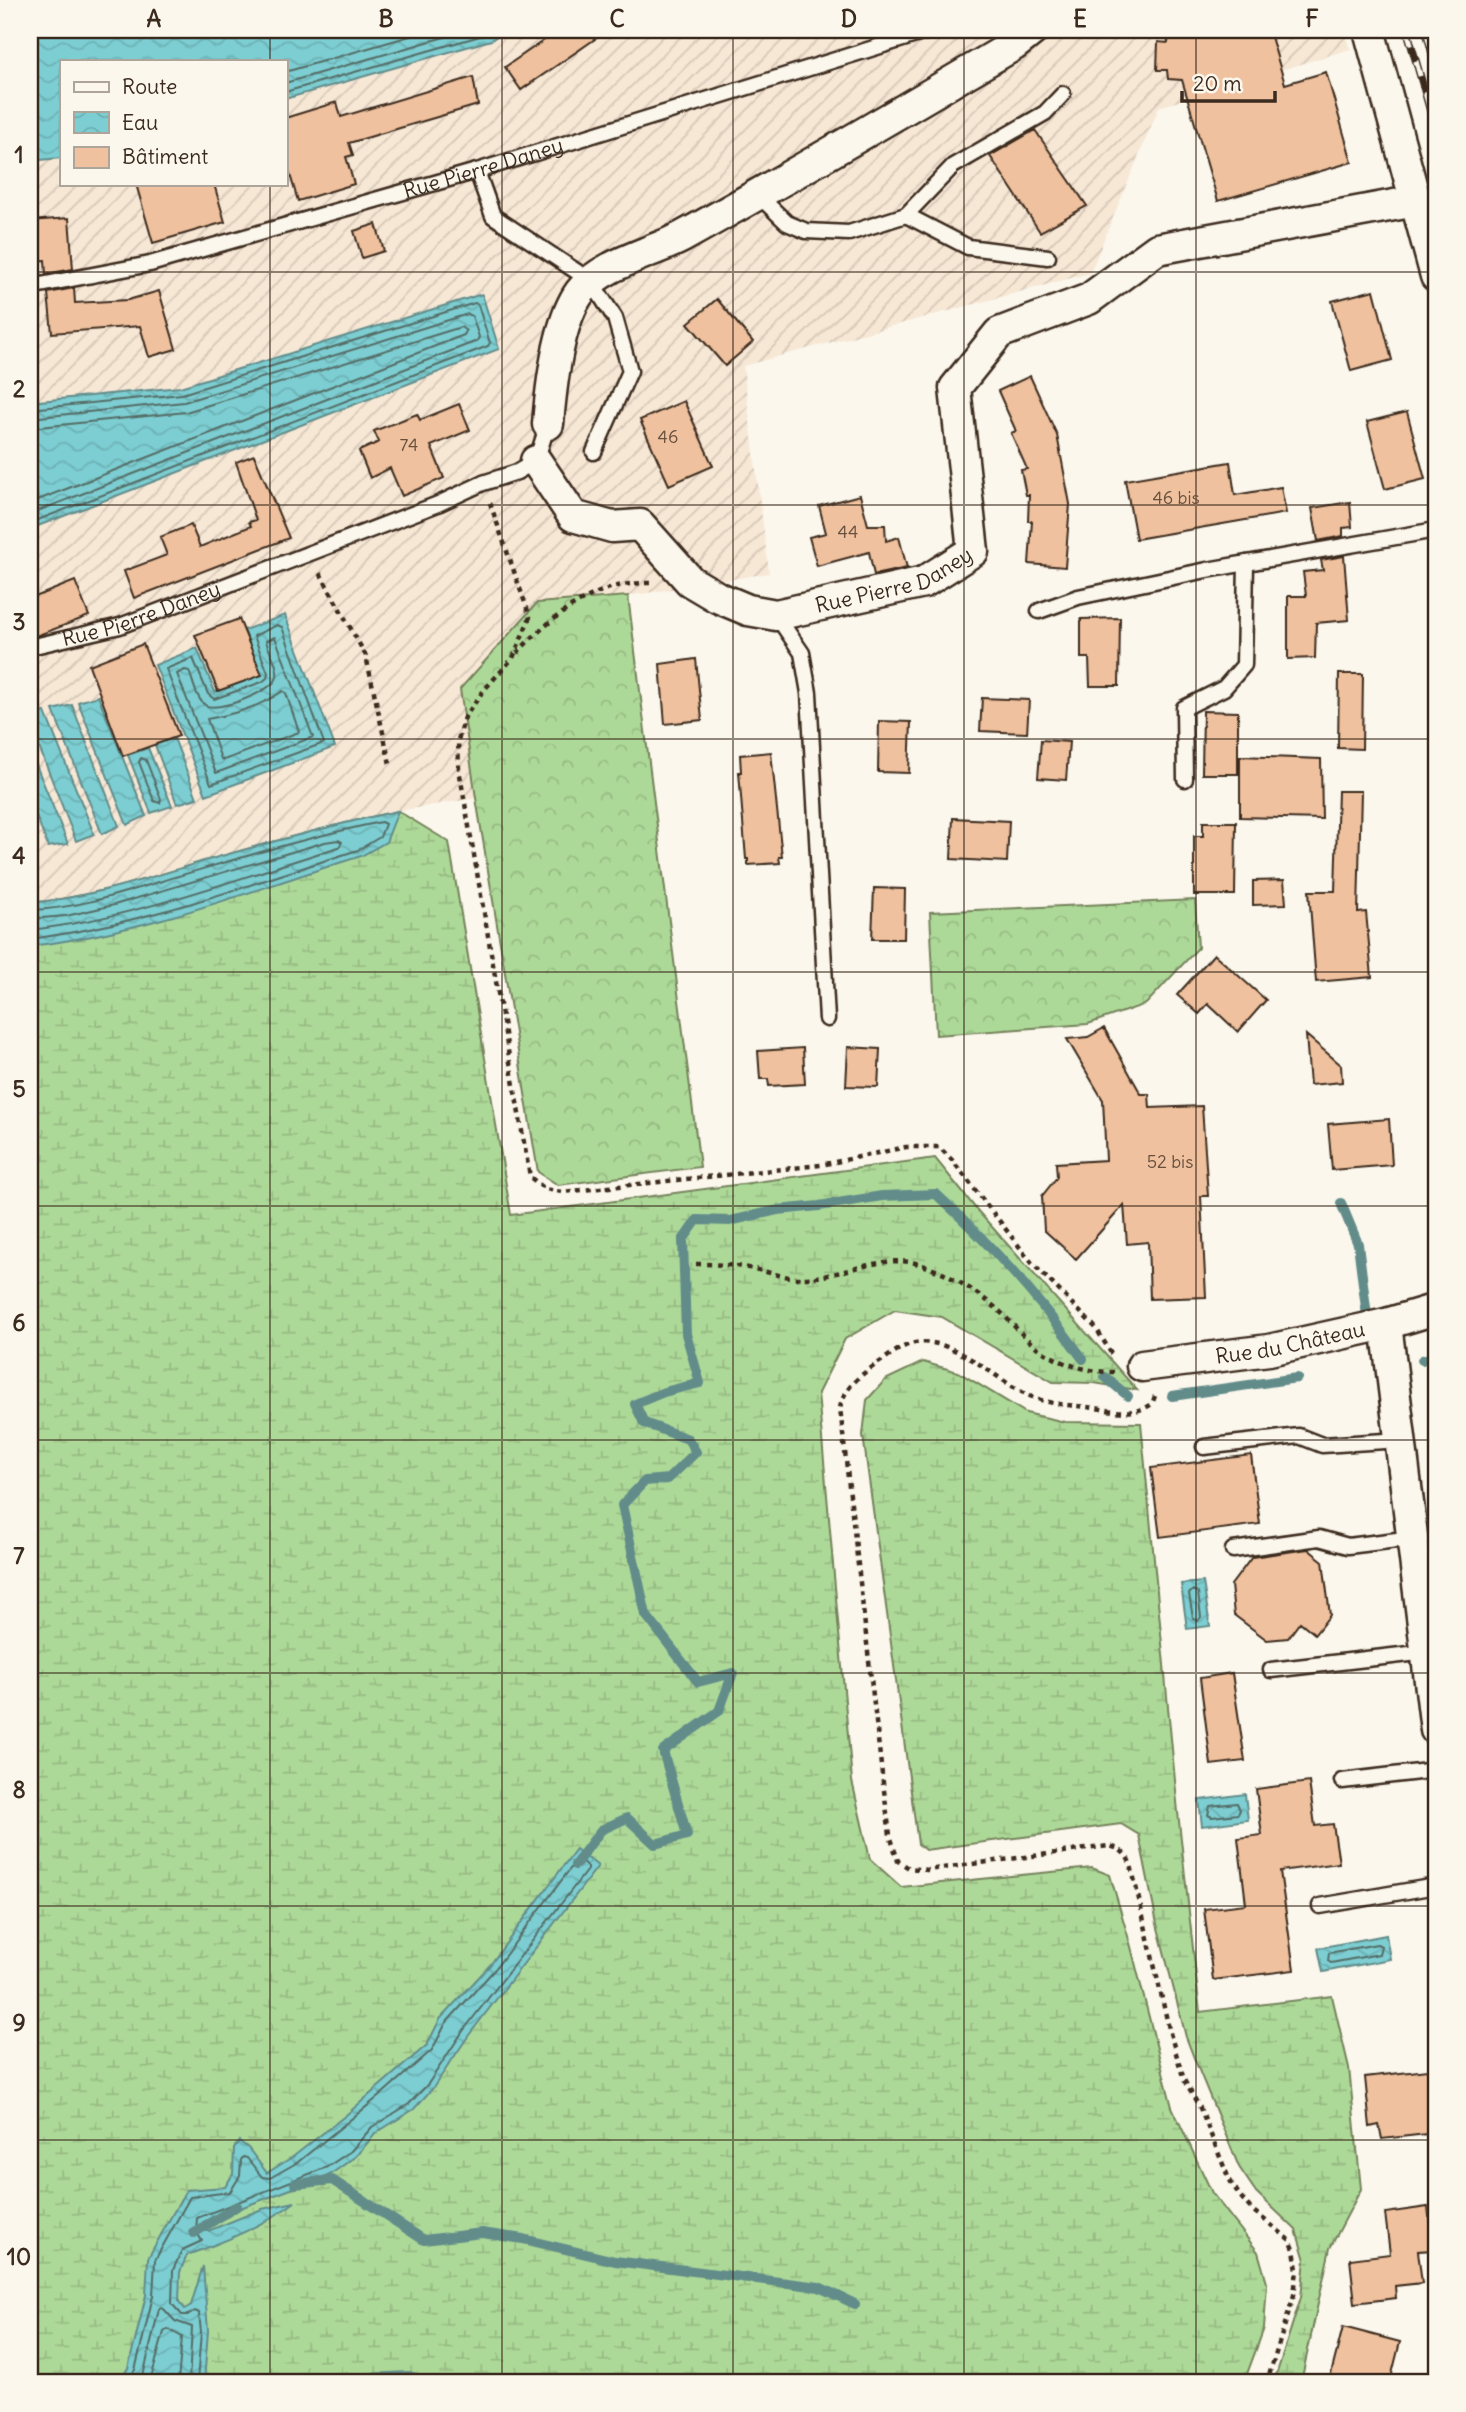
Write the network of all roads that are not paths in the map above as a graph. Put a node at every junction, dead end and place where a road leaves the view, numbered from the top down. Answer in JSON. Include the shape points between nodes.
{"nodes":[{"id":1,"x":932,"y":30,"type":"edge"},
{"id":2,"x":1033,"y":30,"type":"edge"},
{"id":3,"x":1368,"y":30,"type":"edge"},
{"id":4,"x":1063,"y":94,"type":"dead end"},
{"id":5,"x":477,"y":171,"type":"junction"},
{"id":6,"x":758,"y":195,"type":"junction"},
{"id":7,"x":1416,"y":201,"type":"junction"},
{"id":8,"x":906,"y":215,"type":"junction"},
{"id":9,"x":1048,"y":257,"type":"dead end"},
{"id":10,"x":1436,"y":276,"type":"edge"},
{"id":11,"x":591,"y":281,"type":"junction"},
{"id":12,"x":30,"y":287,"type":"edge"},
{"id":13,"x":548,"y":425,"type":"joint"},
{"id":14,"x":594,"y":452,"type":"dead end"},
{"id":15,"x":536,"y":461,"type":"junction"},
{"id":16,"x":1436,"y":530,"type":"edge"},
{"id":17,"x":1247,"y":563,"type":"junction"},
{"id":18,"x":1039,"y":611,"type":"dead end"},
{"id":19,"x":776,"y":615,"type":"junction"},
{"id":20,"x":30,"y":647,"type":"edge"},
{"id":21,"x":1185,"y":779,"type":"dead end"},
{"id":22,"x":827,"y":1019,"type":"dead end"},
{"id":23,"x":1436,"y":1309,"type":"edge"},
{"id":24,"x":1386,"y":1324,"type":"junction"},
{"id":25,"x":1142,"y":1366,"type":"road end"},
{"id":26,"x":1401,"y":1440,"type":"junction"},
{"id":27,"x":1204,"y":1447,"type":"dead end"},
{"id":28,"x":1413,"y":1538,"type":"junction"},
{"id":29,"x":1233,"y":1550,"type":"dead end"},
{"id":30,"x":1427,"y":1652,"type":"junction"},
{"id":31,"x":1270,"y":1670,"type":"dead end"},
{"id":32,"x":1436,"y":1730,"type":"edge"},
{"id":33,"x":1436,"y":1770,"type":"edge"},
{"id":34,"x":1342,"y":1781,"type":"dead end"},
{"id":35,"x":1436,"y":1886,"type":"edge"},
{"id":36,"x":1320,"y":1906,"type":"dead end"}],
"edges":[{"from":1,"to":5,"type":"lane","name":"Rue Pierre Daney"},
{"from":2,"to":6,"type":"street"},
{"from":3,"to":7,"type":"street"},
{"from":4,"to":8,"type":"lane","via":[[1045,113],[953,166]]},
{"from":5,"to":11,"type":"lane","via":[[494,216]]},
{"from":5,"to":12,"type":"lane","name":"Rue Pierre Daney","via":[[150,264]]},
{"from":6,"to":8,"type":"lane","via":[[787,223],[806,231],[849,233]]},
{"from":6,"to":11,"type":"street"},
{"from":7,"to":10,"type":"street"},
{"from":7,"to":19,"type":"street","name":"Rue Pierre Daney","via":[[1157,249],[1089,299],[999,333],[955,388],[973,551],[924,582]]},
{"from":8,"to":9,"type":"lane","via":[[968,247]]},
{"from":11,"to":13,"type":"street","via":[[577,296],[566,321]]},
{"from":11,"to":14,"type":"lane","via":[[615,318],[630,371]]},
{"from":13,"to":15,"type":"lane"},
{"from":15,"to":19,"type":"street","name":"Rue Pierre Daney","via":[[573,516],[612,527],[640,524],[690,581],[748,610]]},
{"from":15,"to":20,"type":"lane","name":"Rue Pierre Daney","via":[[438,505],[120,626]]},
{"from":16,"to":17,"type":"lane"},
{"from":17,"to":18,"type":"lane","via":[[1078,597]]},
{"from":17,"to":21,"type":"lane","via":[[1244,665],[1224,688],[1184,708]]},
{"from":19,"to":22,"type":"lane","via":[[802,653],[809,693]]},
{"from":23,"to":24,"type":"street","name":"Rue du Château"},
{"from":24,"to":25,"type":"street","name":"Rue du Château","via":[[1269,1350]]},
{"from":24,"to":26,"type":"street"},
{"from":26,"to":27,"type":"lane","via":[[1322,1445],[1299,1436]]},
{"from":26,"to":28,"type":"street"},
{"from":28,"to":29,"type":"lane","via":[[1348,1546],[1319,1538]]},
{"from":28,"to":30,"type":"street"},
{"from":30,"to":31,"type":"lane"},
{"from":30,"to":32,"type":"street"},
{"from":33,"to":34,"type":"lane"},
{"from":35,"to":36,"type":"lane"}]}
